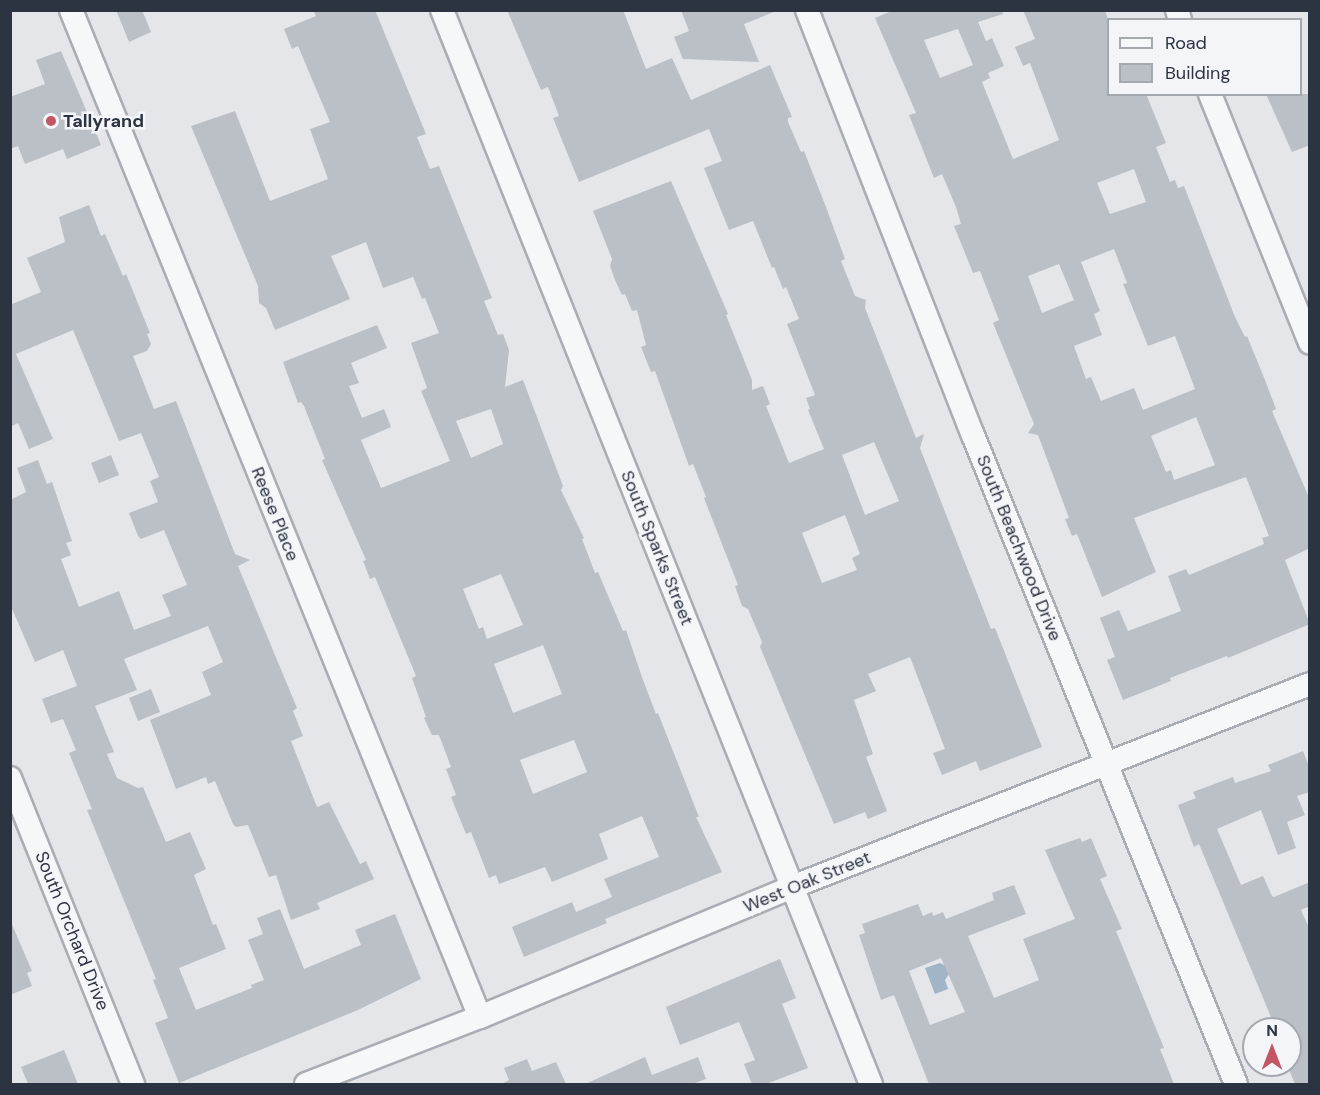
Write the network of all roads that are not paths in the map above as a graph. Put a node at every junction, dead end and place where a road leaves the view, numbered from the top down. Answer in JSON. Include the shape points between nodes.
{"nodes":[{"id":1,"x":71,"y":10,"type":"edge"},
{"id":2,"x":442,"y":10,"type":"edge"},
{"id":3,"x":807,"y":10,"type":"edge"},
{"id":4,"x":1211,"y":96,"type":"edge"},
{"id":5,"x":1310,"y":343,"type":"edge"},
{"id":6,"x":1310,"y":684,"type":"edge"},
{"id":7,"x":1107,"y":764,"type":"junction"},
{"id":8,"x":10,"y":778,"type":"edge"},
{"id":9,"x":792,"y":887,"type":"junction"},
{"id":10,"x":480,"y":1017,"type":"junction"},
{"id":11,"x":133,"y":1084,"type":"edge"},
{"id":12,"x":306,"y":1084,"type":"edge"},
{"id":13,"x":872,"y":1084,"type":"edge"},
{"id":14,"x":1236,"y":1084,"type":"edge"}],
"edges":[{"from":1,"to":10,"type":"street","name":"Reese Place"},
{"from":2,"to":9,"type":"street","name":"South Sparks Street"},
{"from":3,"to":7,"type":"street","name":"South Beachwood Drive"},
{"from":4,"to":5,"type":"street"},
{"from":6,"to":7,"type":"street","name":"West Oak Street"},
{"from":7,"to":9,"type":"street","name":"West Oak Street"},
{"from":7,"to":14,"type":"street","name":"South Beachwood Drive"},
{"from":8,"to":11,"type":"street","name":"South Orchard Drive"},
{"from":9,"to":10,"type":"street","name":"West Oak Street"},
{"from":9,"to":13,"type":"street","name":"South Sparks Street"},
{"from":10,"to":12,"type":"street","name":"West Oak Street"}]}
